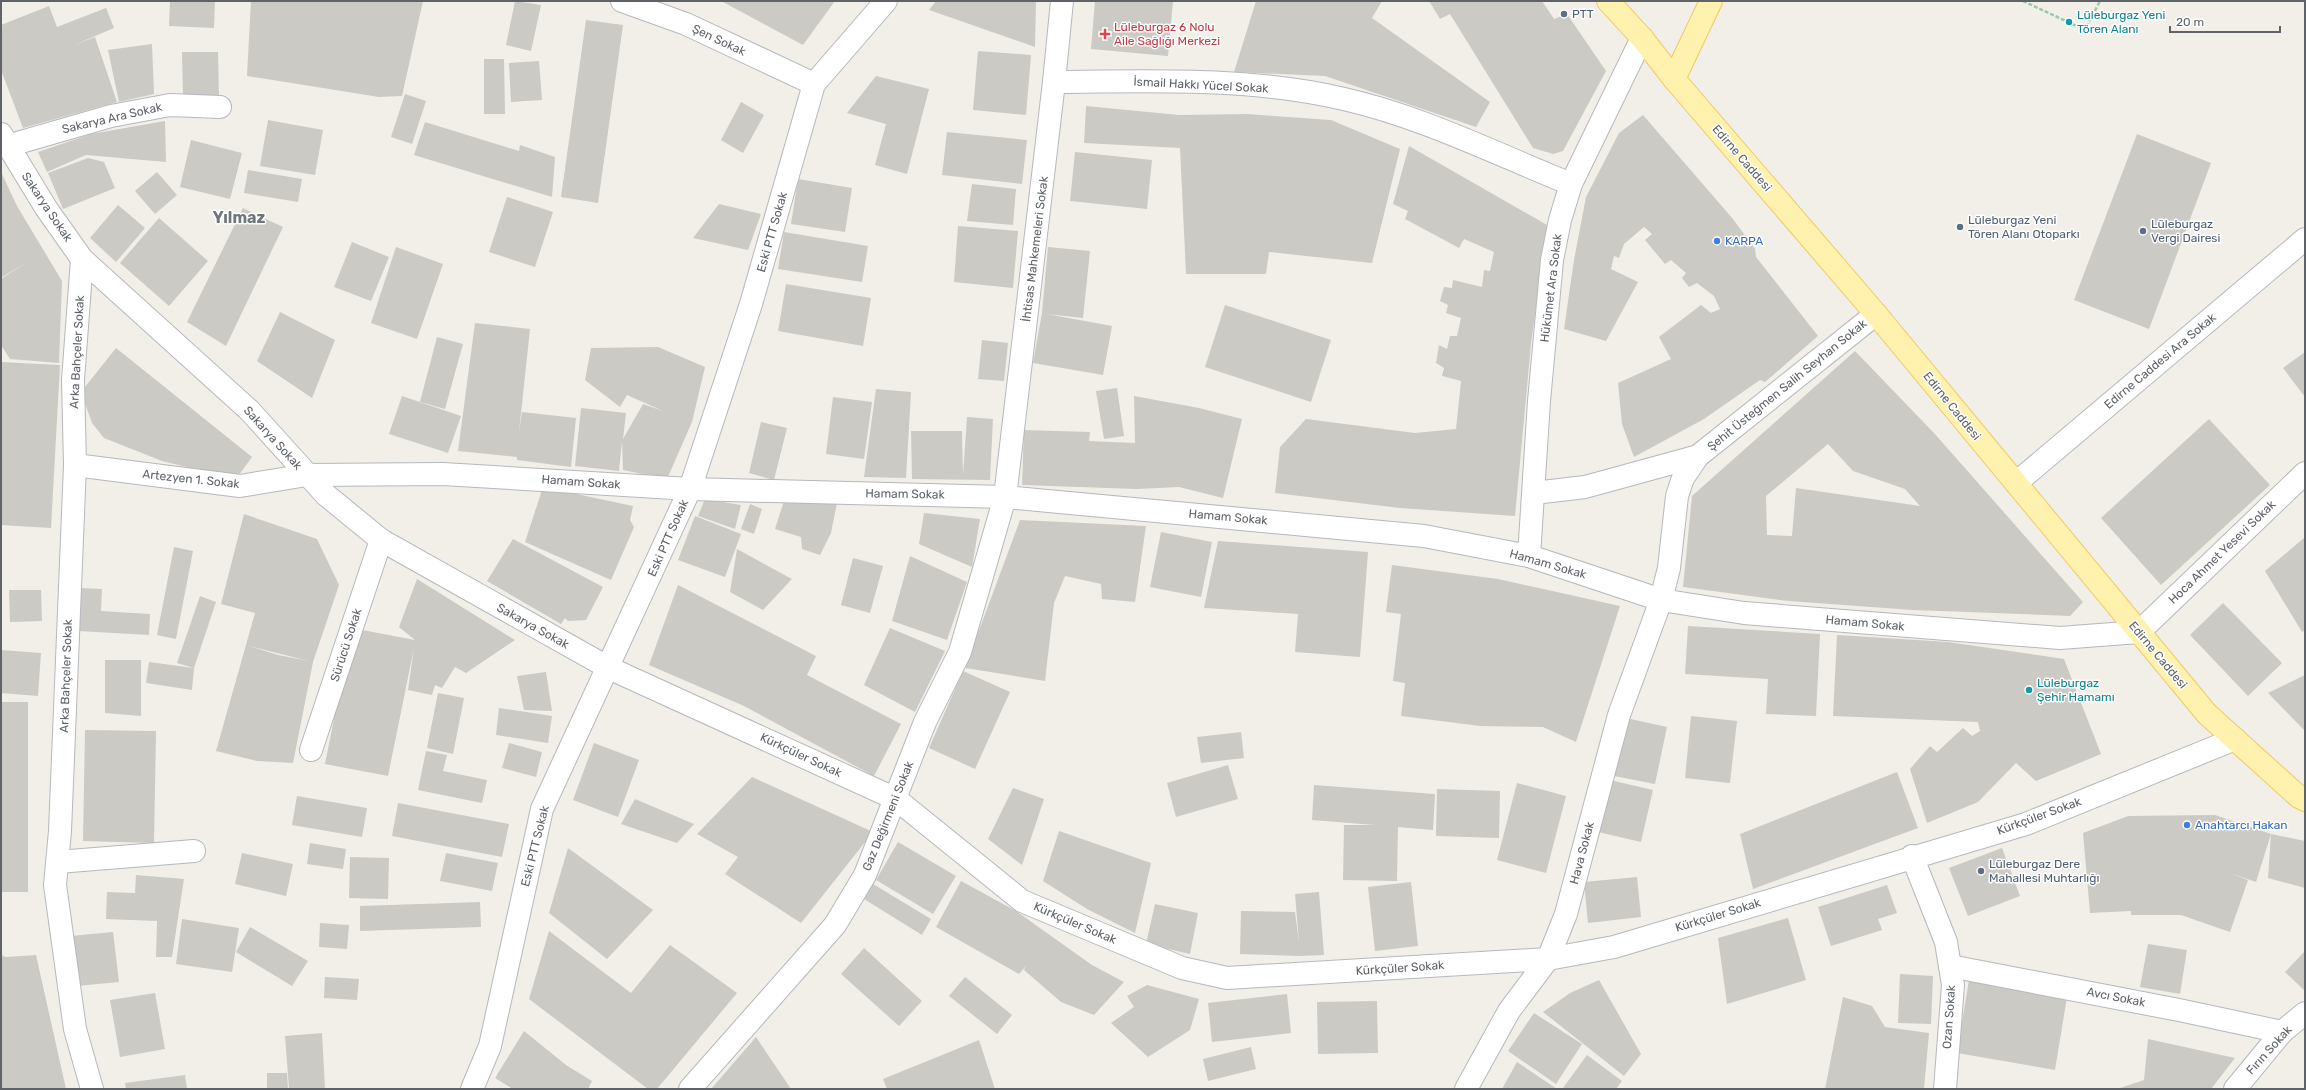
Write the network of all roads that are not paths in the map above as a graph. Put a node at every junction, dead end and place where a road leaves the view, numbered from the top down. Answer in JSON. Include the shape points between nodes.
{"nodes":[{"id":1,"x":622,"y":1,"type":"edge"},
{"id":2,"x":886,"y":1,"type":"edge"},
{"id":3,"x":1062,"y":1,"type":"edge"},
{"id":4,"x":1608,"y":1,"type":"edge"},
{"id":5,"x":1711,"y":1,"type":"edge"},
{"id":6,"x":1642,"y":38,"type":"junction"},
{"id":7,"x":1674,"y":79,"type":"junction"},
{"id":8,"x":1054,"y":82,"type":"junction"},
{"id":9,"x":814,"y":84,"type":"junction"},
{"id":10,"x":220,"y":107,"type":"dead end"},
{"id":11,"x":4,"y":140,"type":"edge"},
{"id":12,"x":1571,"y":184,"type":"junction"},
{"id":13,"x":2305,"y":239,"type":"edge"},
{"id":14,"x":82,"y":259,"type":"junction"},
{"id":15,"x":1876,"y":314,"type":"junction"},
{"id":16,"x":1698,"y":456,"type":"junction"},
{"id":17,"x":74,"y":465,"type":"junction"},
{"id":18,"x":2305,"y":473,"type":"edge"},
{"id":19,"x":307,"y":475,"type":"junction"},
{"id":20,"x":2016,"y":483,"type":"junction"},
{"id":21,"x":690,"y":490,"type":"junction"},
{"id":22,"x":1534,"y":494,"type":"junction"},
{"id":23,"x":1005,"y":497,"type":"junction"},
{"id":24,"x":381,"y":540,"type":"junction"},
{"id":25,"x":1529,"y":556,"type":"junction"},
{"id":26,"x":1660,"y":600,"type":"junction"},
{"id":27,"x":2139,"y":632,"type":"junction"},
{"id":28,"x":609,"y":668,"type":"junction"},
{"id":29,"x":2235,"y":739,"type":"junction"},
{"id":30,"x":311,"y":750,"type":"dead end"},
{"id":31,"x":896,"y":799,"type":"junction"},
{"id":32,"x":2305,"y":800,"type":"edge"},
{"id":33,"x":194,"y":851,"type":"dead end"},
{"id":34,"x":1912,"y":856,"type":"junction"},
{"id":35,"x":58,"y":862,"type":"junction"},
{"id":36,"x":1548,"y":959,"type":"junction"},
{"id":37,"x":1950,"y":966,"type":"junction"},
{"id":38,"x":2305,"y":1013,"type":"edge"},
{"id":39,"x":2282,"y":1032,"type":"junction"},
{"id":40,"x":92,"y":1089,"type":"edge"},
{"id":41,"x":472,"y":1089,"type":"edge"},
{"id":42,"x":690,"y":1089,"type":"edge"},
{"id":43,"x":1466,"y":1089,"type":"edge"},
{"id":44,"x":1944,"y":1089,"type":"edge"},
{"id":45,"x":2235,"y":1089,"type":"edge"}],
"edges":[{"from":1,"to":9,"type":"street","name":"Şen Sokak","via":[[686,24]]},
{"from":2,"to":9,"type":"street","name":"Eski PTT Sokak"},
{"from":3,"to":8,"type":"street","name":"İhtisas Mahkemeleri Sokak"},
{"from":4,"to":6,"type":"main road","name":"Edirne Caddesi"},
{"from":5,"to":7,"type":"main road"},
{"from":6,"to":7,"type":"main road","name":"Edirne Caddesi"},
{"from":6,"to":12,"type":"street","name":"Hükümet Ara Sokak"},
{"from":7,"to":15,"type":"main road","name":"Edirne Caddesi"},
{"from":8,"to":12,"type":"street","name":"İsmail Hakkı Yücel Sokak","via":[[1174,81],[1248,85],[1343,99],[1403,115]]},
{"from":8,"to":23,"type":"street","name":"İhtisas Mahkemeleri Sokak"},
{"from":9,"to":21,"type":"street","name":"Eski PTT Sokak","via":[[751,304]]},
{"from":10,"to":11,"type":"street","name":"Sakarya Ara Sokak","via":[[170,105]]},
{"from":11,"to":14,"type":"street","name":"Sakarya Sokak","via":[[46,208]]},
{"from":12,"to":22,"type":"street","name":"Hükümet Ara Sokak","via":[[1552,260]]},
{"from":13,"to":20,"type":"street","name":"Edirne Caddesi Ara Sokak"},
{"from":14,"to":17,"type":"street","name":"Arka Bahçeler Sokak","via":[[73,380]]},
{"from":14,"to":19,"type":"street","name":"Sakarya Sokak","via":[[249,410]]},
{"from":15,"to":16,"type":"street","name":"Şehit Üsteğmen Salih Seyhan Sokak"},
{"from":15,"to":20,"type":"main road","name":"Edirne Caddesi"},
{"from":16,"to":22,"type":"street","name":"Şehit Üsteğmen Salih Seyhan Sokak","via":[[1585,487]]},
{"from":16,"to":26,"type":"street","name":"Şehit Üsteğmen Salih Seyhan Sokak","via":[[1683,478],[1676,496],[1669,568]]},
{"from":17,"to":19,"type":"street","name":"Artezyen 1. Sokak","via":[[240,486]]},
{"from":17,"to":35,"type":"street","name":"Arka Bahçeler Sokak"},
{"from":18,"to":27,"type":"street","name":"Hoca Ahmet Yesevi Sokak"},
{"from":19,"to":21,"type":"street","name":"Hamam Sokak","via":[[443,474]]},
{"from":19,"to":24,"type":"street","name":"Sakarya Sokak","via":[[326,495]]},
{"from":20,"to":27,"type":"main road","name":"Edirne Caddesi"},
{"from":21,"to":23,"type":"street","name":"Hamam Sokak"},
{"from":21,"to":28,"type":"street","name":"Eski PTT Sokak"},
{"from":22,"to":25,"type":"street","name":"Hükümet Ara Sokak"},
{"from":23,"to":25,"type":"street","name":"Hamam Sokak","via":[[1424,536]]},
{"from":23,"to":31,"type":"street","name":"Gaz Değirmeni Sokak","via":[[960,652],[925,722]]},
{"from":24,"to":28,"type":"street","name":"Sakarya Sokak"},
{"from":24,"to":30,"type":"street","name":"Sürücü Sokak"},
{"from":25,"to":26,"type":"street","name":"Hamam Sokak"},
{"from":26,"to":27,"type":"street","name":"Hamam Sokak","via":[[1744,613],[2060,638]]},
{"from":26,"to":36,"type":"street","name":"Hava Sokak","via":[[1619,715],[1566,914]]},
{"from":27,"to":29,"type":"main road","name":"Edirne Caddesi","via":[[2207,714]]},
{"from":28,"to":31,"type":"street","name":"Kürkçüler Sokak"},
{"from":28,"to":41,"type":"street","name":"Eski PTT Sokak","via":[[542,809],[490,1046]]},
{"from":29,"to":32,"type":"main road","name":"Edirne Caddesi"},
{"from":29,"to":34,"type":"street","name":"Kürkçüler Sokak","via":[[2026,824]]},
{"from":31,"to":36,"type":"street","name":"Kürkçüler Sokak","via":[[1022,900],[1182,968],[1227,978]]},
{"from":31,"to":42,"type":"street","name":"Gaz Değirmeni Sokak","via":[[865,875],[835,925]]},
{"from":33,"to":35,"type":"street"},
{"from":34,"to":36,"type":"street","name":"Kürkçüler Sokak","via":[[1614,947]]},
{"from":34,"to":37,"type":"street","name":"Ozan Sokak","via":[[1946,942]]},
{"from":35,"to":40,"type":"street","name":"Arka Bahçeler Sokak","via":[[55,885],[75,1029]]},
{"from":36,"to":43,"type":"street","name":"Hava Sokak","via":[[1509,1011]]},
{"from":37,"to":39,"type":"street","name":"Avcı Sokak"},
{"from":37,"to":44,"type":"street","name":"Ozan Sokak","via":[[1953,985]]},
{"from":38,"to":39,"type":"street","name":"Fırın Sokak"},
{"from":39,"to":45,"type":"street","name":"Fırın Sokak"}]}
